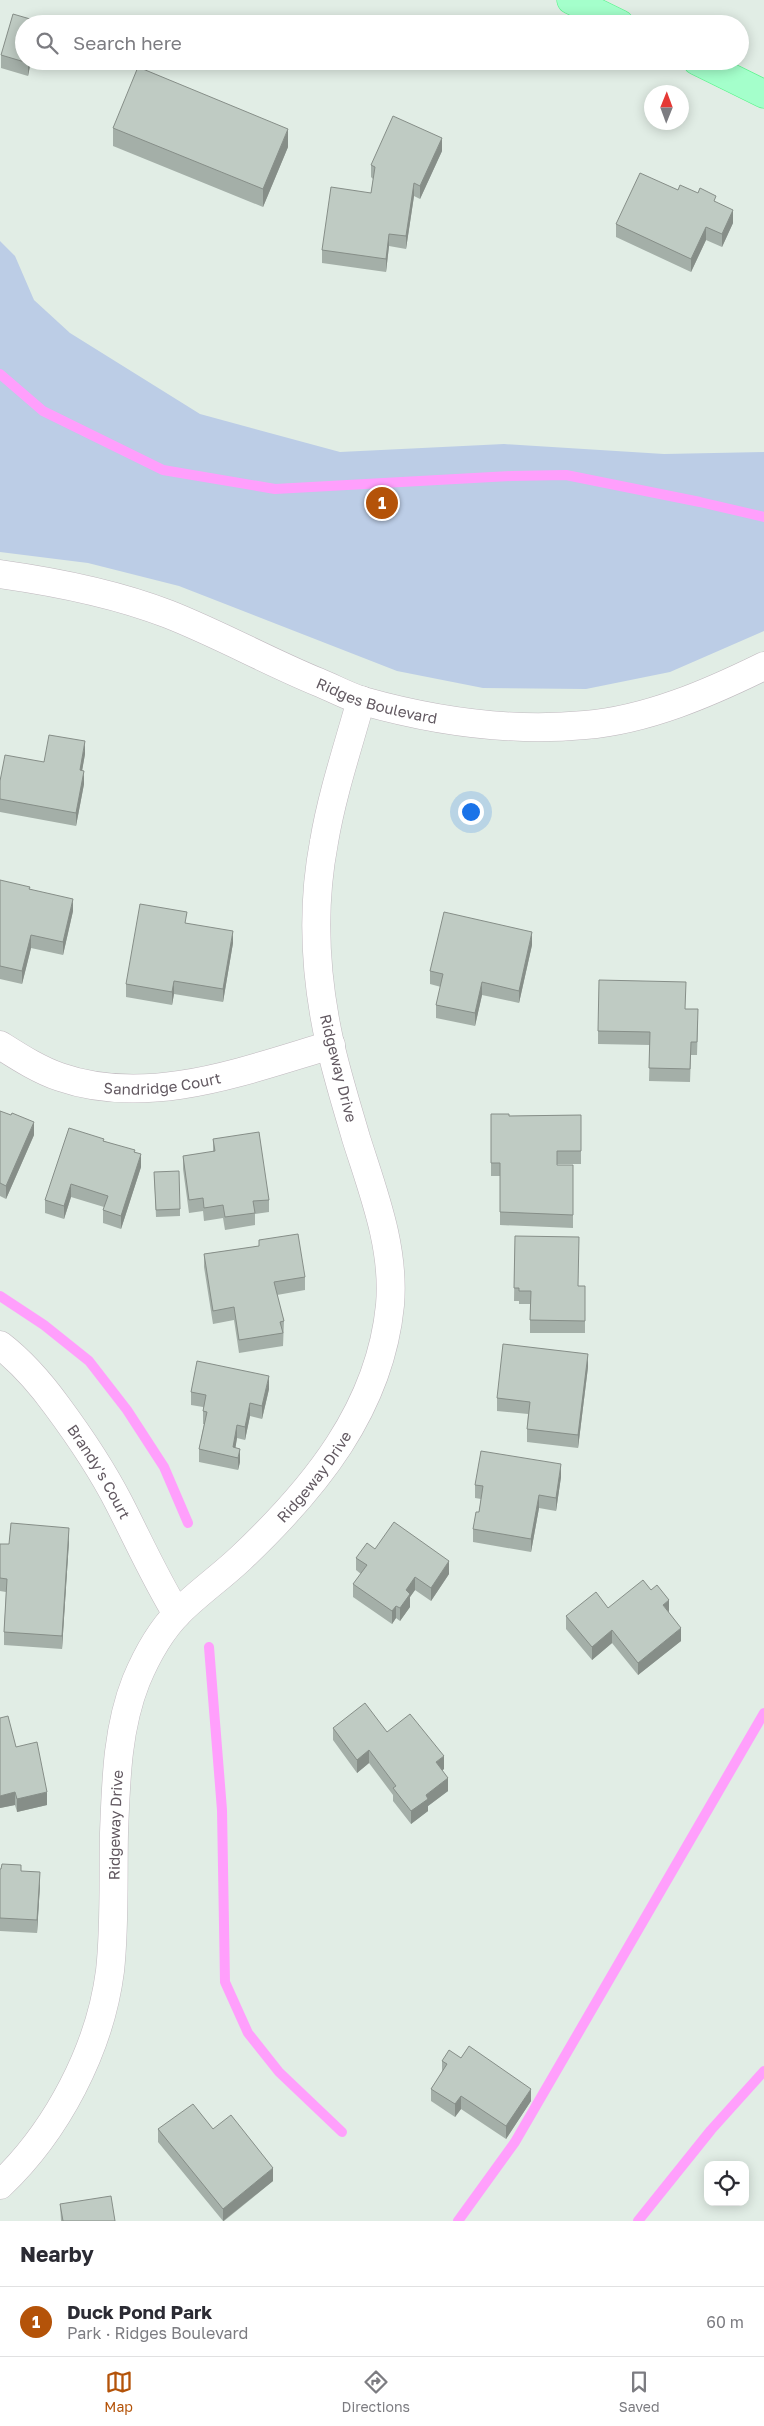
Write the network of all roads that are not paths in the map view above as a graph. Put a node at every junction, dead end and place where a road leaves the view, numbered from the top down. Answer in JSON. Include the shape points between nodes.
{"nodes":[{"id":1,"x":571,"y":0,"type":"edge"},
{"id":2,"x":602,"y":15,"type":"edge"},
{"id":3,"x":715,"y":70,"type":"edge"},
{"id":4,"x":764,"y":94,"type":"edge"},
{"id":5,"x":0,"y":574,"type":"edge"},
{"id":6,"x":764,"y":666,"type":"edge"},
{"id":7,"x":361,"y":700,"type":"junction"},
{"id":8,"x":0,"y":1045,"type":"edge"},
{"id":9,"x":330,"y":1045,"type":"junction"},
{"id":10,"x":0,"y":1346,"type":"edge"},
{"id":11,"x":177,"y":1614,"type":"junction"},
{"id":12,"x":0,"y":2185,"type":"edge"}],
"edges":[{"from":1,"to":2,"type":"main road"},
{"from":3,"to":4,"type":"main road"},
{"from":5,"to":7,"type":"street","name":"Ridges Boulevard","via":[[85,588],[152,608]]},
{"from":6,"to":7,"type":"street","name":"Ridges Boulevard","via":[[684,701],[586,725],[514,728],[433,716]]},
{"from":7,"to":9,"type":"street","name":"Ridgeway Drive","via":[[324,840],[318,884],[315,932]]},
{"from":8,"to":9,"type":"street","name":"Sandridge Court","via":[[60,1077],[100,1086],[140,1088],[186,1084],[236,1073]]},
{"from":9,"to":11,"type":"street","name":"Ridgeway Drive","via":[[386,1239],[391,1281],[386,1330],[362,1407],[318,1476],[294,1506],[239,1560]]},
{"from":10,"to":11,"type":"street","name":"Brandy's Court","via":[[14,1355],[49,1395],[85,1444]]},
{"from":11,"to":12,"type":"street","name":"Ridgeway Drive","via":[[144,1662],[122,1728],[117,1765],[110,1970],[98,2027],[65,2099],[33,2147]]}]}
